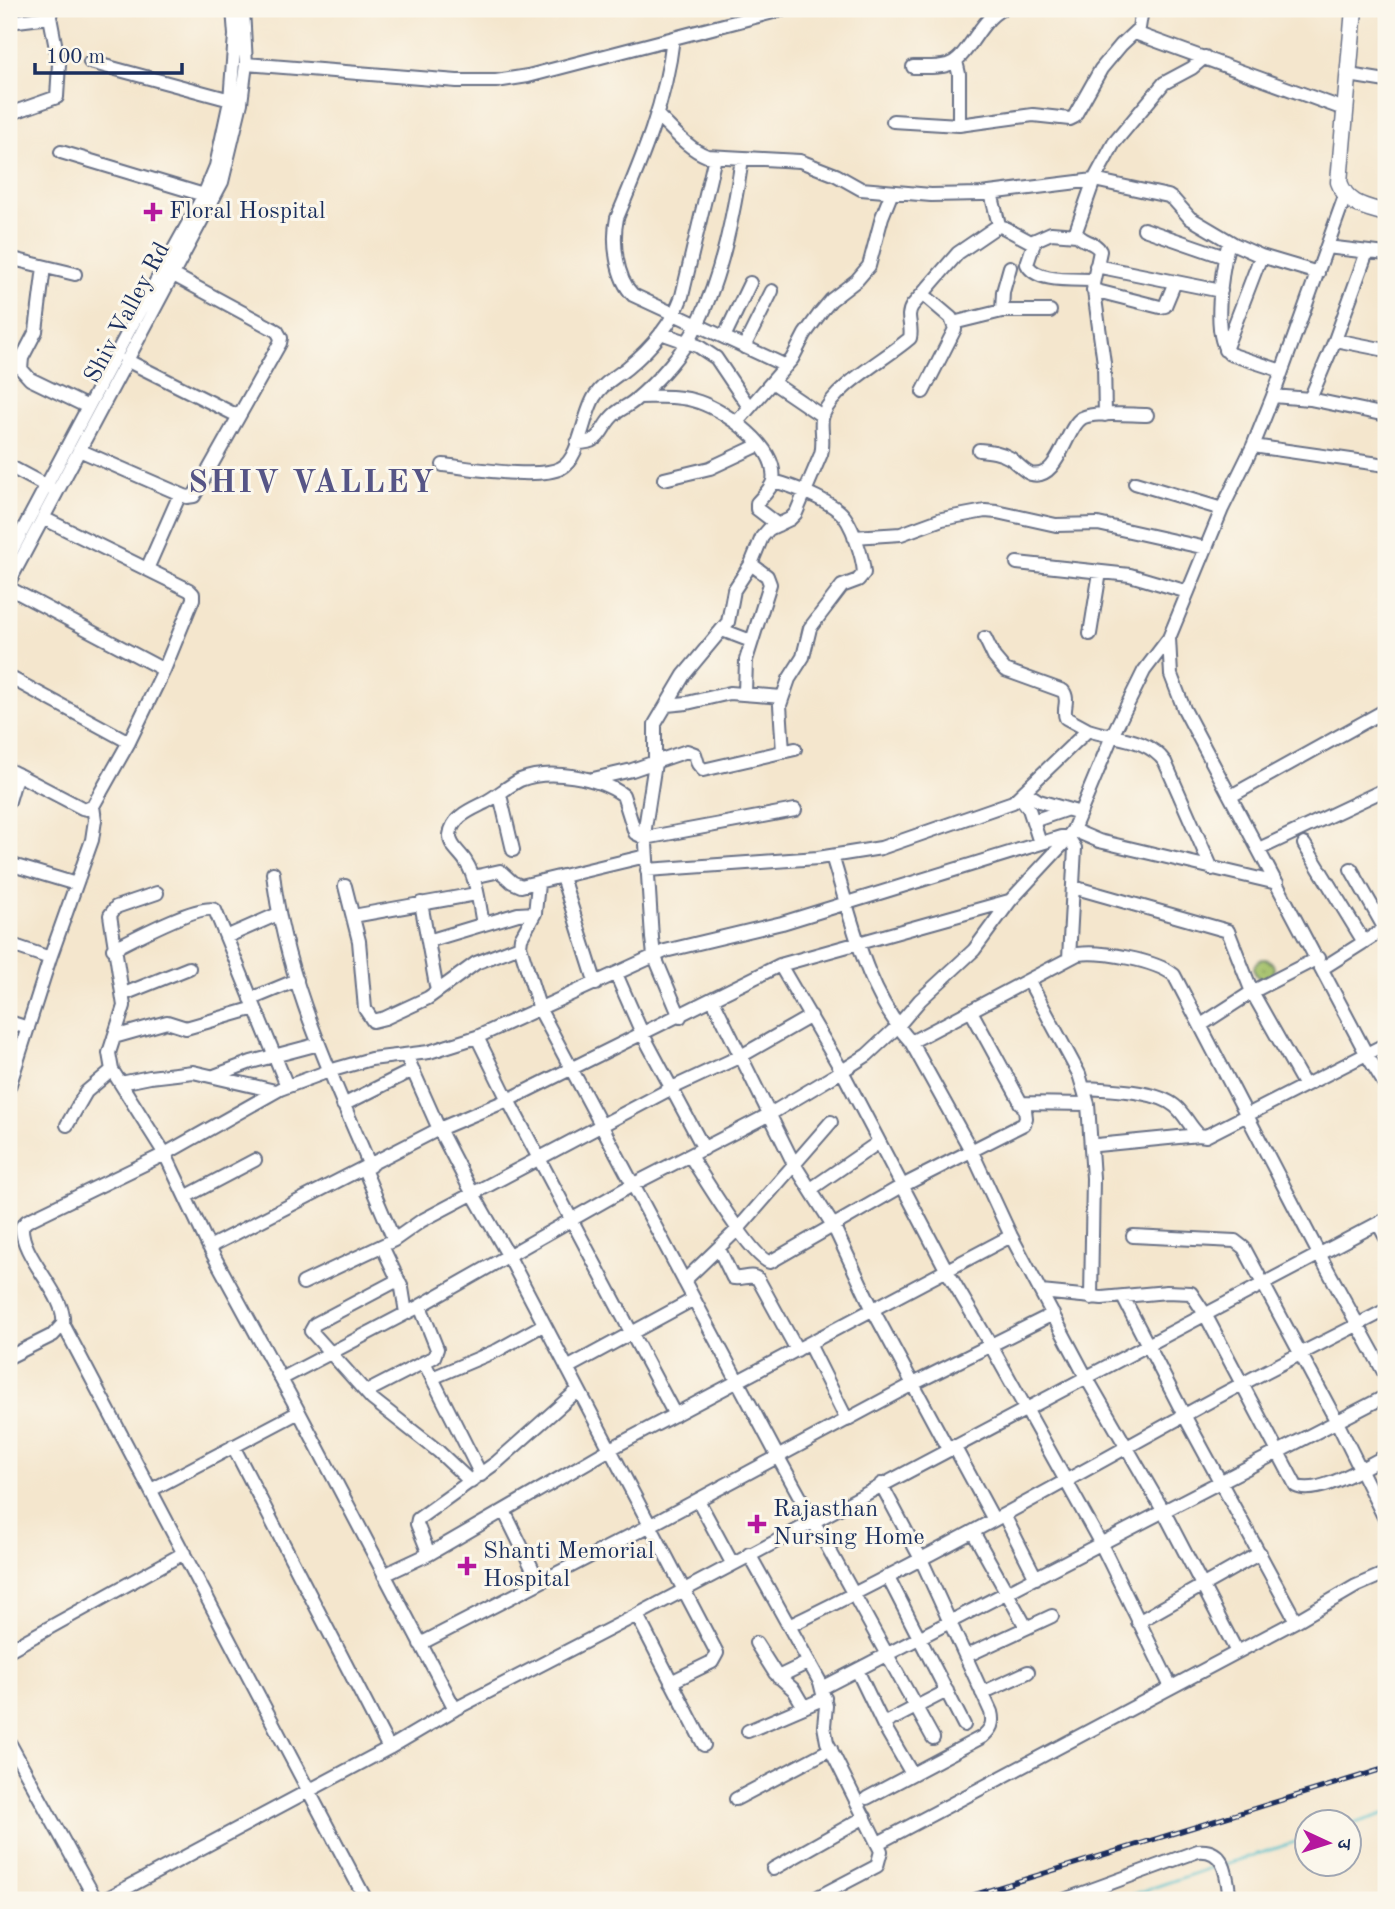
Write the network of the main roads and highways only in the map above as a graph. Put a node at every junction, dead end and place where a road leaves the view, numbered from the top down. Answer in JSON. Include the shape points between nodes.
{"nodes":[{"id":1,"x":1354,"y":9,"type":"edge"},
{"id":2,"x":1386,"y":213,"type":"edge"}],
"edges":[{"from":1,"to":2,"type":"main road","via":[[1339,182],[1345,196]]}]}
